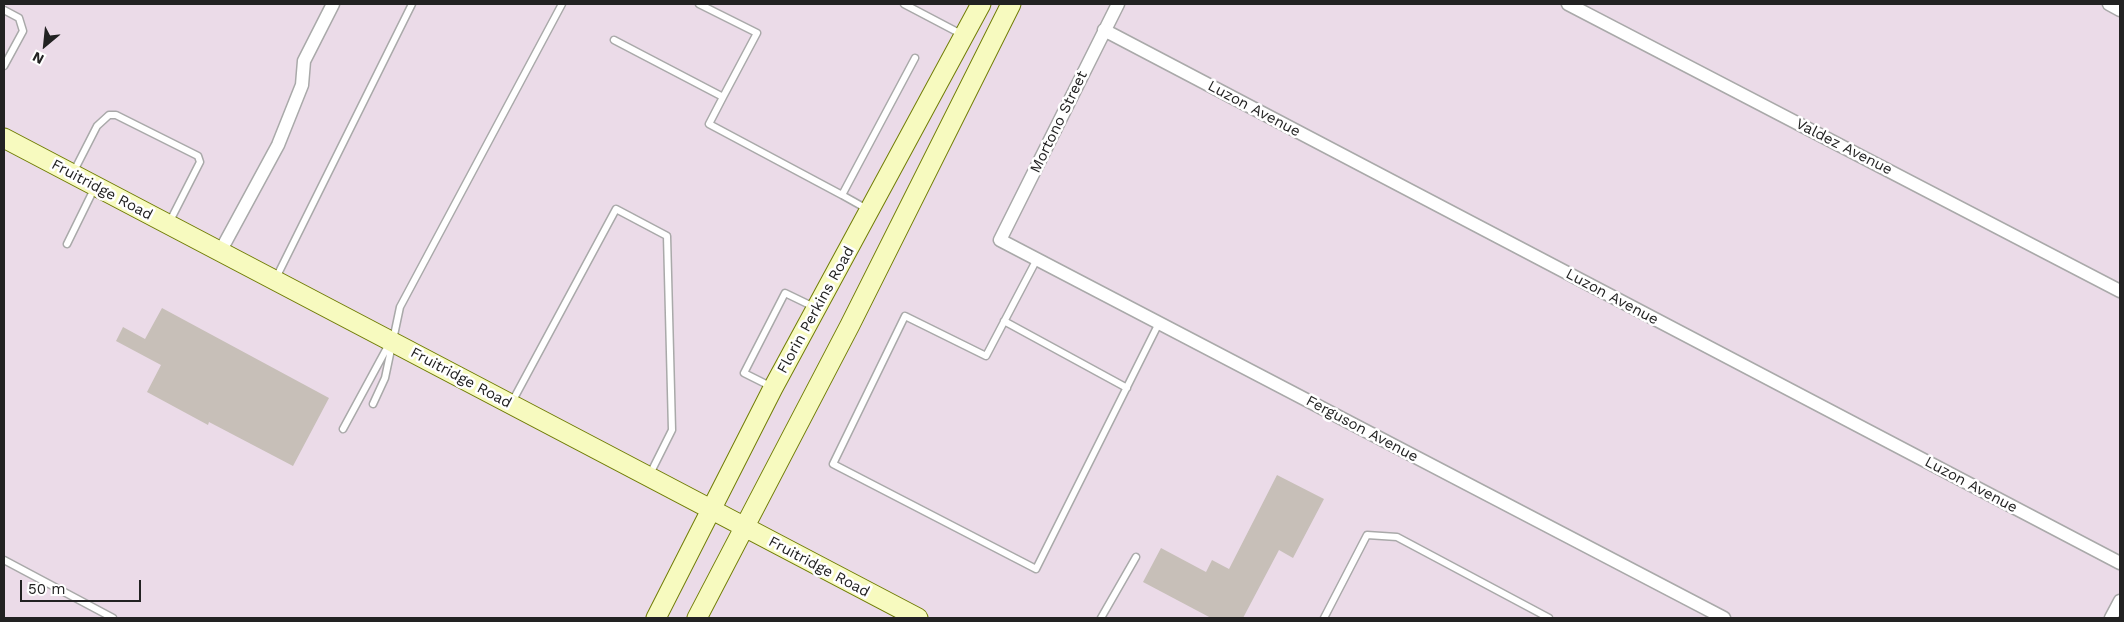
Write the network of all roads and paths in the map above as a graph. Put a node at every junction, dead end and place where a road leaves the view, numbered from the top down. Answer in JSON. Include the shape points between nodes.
{"nodes":[{"id":1,"x":333,"y":4,"type":"edge"},
{"id":2,"x":412,"y":4,"type":"edge"},
{"id":3,"x":562,"y":4,"type":"edge"},
{"id":4,"x":699,"y":4,"type":"edge"},
{"id":5,"x":904,"y":4,"type":"edge"},
{"id":6,"x":981,"y":4,"type":"edge"},
{"id":7,"x":1011,"y":4,"type":"edge"},
{"id":8,"x":1118,"y":4,"type":"edge"},
{"id":9,"x":1568,"y":4,"type":"edge"},
{"id":10,"x":2109,"y":4,"type":"edge"},
{"id":11,"x":4,"y":10,"type":"edge"},
{"id":12,"x":2120,"y":10,"type":"edge"},
{"id":13,"x":1104,"y":30,"type":"junction"},
{"id":14,"x":964,"y":36,"type":"junction"},
{"id":15,"x":614,"y":40,"type":"dead end"},
{"id":16,"x":915,"y":58,"type":"dead end"},
{"id":17,"x":4,"y":66,"type":"edge"},
{"id":18,"x":723,"y":97,"type":"junction"},
{"id":19,"x":4,"y":138,"type":"edge"},
{"id":20,"x":72,"y":174,"type":"junction"},
{"id":21,"x":95,"y":186,"type":"junction"},
{"id":22,"x":842,"y":195,"type":"junction"},
{"id":23,"x":870,"y":211,"type":"junction"},
{"id":24,"x":168,"y":224,"type":"junction"},
{"id":25,"x":1000,"y":240,"type":"joint"},
{"id":26,"x":67,"y":244,"type":"dead end"},
{"id":27,"x":220,"y":252,"type":"junction"},
{"id":28,"x":1037,"y":259,"type":"junction"},
{"id":29,"x":274,"y":280,"type":"junction"},
{"id":30,"x":2120,"y":291,"type":"edge"},
{"id":31,"x":816,"y":308,"type":"junction"},
{"id":32,"x":1004,"y":321,"type":"junction"},
{"id":33,"x":1159,"y":323,"type":"junction"},
{"id":34,"x":391,"y":342,"type":"junction"},
{"id":35,"x":773,"y":388,"type":"junction"},
{"id":36,"x":1127,"y":388,"type":"junction"},
{"id":37,"x":373,"y":404,"type":"dead end"},
{"id":38,"x":511,"y":405,"type":"junction"},
{"id":39,"x":344,"y":429,"type":"dead end"},
{"id":40,"x":649,"y":477,"type":"junction"},
{"id":41,"x":710,"y":510,"type":"junction"},
{"id":42,"x":744,"y":528,"type":"junction"},
{"id":43,"x":1136,"y":557,"type":"dead end"},
{"id":44,"x":4,"y":560,"type":"edge"},
{"id":45,"x":2120,"y":563,"type":"edge"},
{"id":46,"x":2120,"y":601,"type":"edge"},
{"id":47,"x":898,"y":614,"type":"edge"},
{"id":48,"x":113,"y":618,"type":"edge"},
{"id":49,"x":656,"y":618,"type":"edge"},
{"id":50,"x":697,"y":618,"type":"edge"},
{"id":51,"x":918,"y":618,"type":"edge"},
{"id":52,"x":1101,"y":618,"type":"edge"},
{"id":53,"x":1324,"y":618,"type":"edge"},
{"id":54,"x":1550,"y":618,"type":"edge"},
{"id":55,"x":1724,"y":618,"type":"edge"},
{"id":56,"x":2111,"y":618,"type":"edge"}],
"edges":[{"from":1,"to":27,"type":"street","via":[[304,61],[302,85],[278,145]]},
{"from":2,"to":29,"type":"lane"},
{"from":3,"to":34,"type":"lane","via":[[400,307]]},
{"from":4,"to":18,"type":"lane","via":[[756,33]]},
{"from":5,"to":14,"type":"lane"},
{"from":6,"to":14,"type":"main road","name":"Florin Perkins Road"},
{"from":7,"to":42,"type":"main road"},
{"from":8,"to":13,"type":"street","name":"Mortono Street"},
{"from":9,"to":30,"type":"street","name":"Valdez Avenue"},
{"from":10,"to":12,"type":"street"},
{"from":11,"to":17,"type":"lane","via":[[19,18],[24,31]]},
{"from":13,"to":25,"type":"street","name":"Mortono Street"},
{"from":13,"to":45,"type":"street","name":"Luzon Avenue"},
{"from":14,"to":23,"type":"main road","name":"Florin Perkins Road"},
{"from":15,"to":18,"type":"lane"},
{"from":16,"to":22,"type":"lane"},
{"from":18,"to":22,"type":"lane","via":[[709,124]]},
{"from":19,"to":20,"type":"main road","name":"Fruitridge Road"},
{"from":20,"to":21,"type":"main road","name":"Fruitridge Road"},
{"from":20,"to":24,"type":"lane","via":[[97,126],[109,115],[116,115],[198,156],[200,162]]},
{"from":21,"to":24,"type":"main road","name":"Fruitridge Road"},
{"from":21,"to":26,"type":"lane"},
{"from":22,"to":23,"type":"lane"},
{"from":23,"to":31,"type":"main road","name":"Florin Perkins Road"},
{"from":24,"to":27,"type":"main road","name":"Fruitridge Road"},
{"from":25,"to":28,"type":"street","name":"Ferguson Avenue"},
{"from":27,"to":29,"type":"main road","name":"Fruitridge Road"},
{"from":28,"to":32,"type":"lane"},
{"from":28,"to":33,"type":"street","name":"Ferguson Avenue"},
{"from":29,"to":34,"type":"main road","name":"Fruitridge Road"},
{"from":31,"to":35,"type":"main road","name":"Florin Perkins Road"},
{"from":31,"to":35,"type":"lane","via":[[785,293],[744,372]]},
{"from":32,"to":36,"type":"lane"},
{"from":32,"to":36,"type":"lane","via":[[986,356],[906,316],[833,464],[1036,569]]},
{"from":33,"to":36,"type":"lane"},
{"from":33,"to":55,"type":"street","name":"Ferguson Avenue"},
{"from":34,"to":37,"type":"lane","via":[[385,378]]},
{"from":34,"to":38,"type":"main road","name":"Fruitridge Road"},
{"from":34,"to":39,"type":"lane"},
{"from":35,"to":41,"type":"main road","name":"Florin Perkins Road"},
{"from":38,"to":40,"type":"main road","name":"Fruitridge Road"},
{"from":38,"to":40,"type":"lane","via":[[616,209],[667,236],[672,430]]},
{"from":40,"to":41,"type":"main road","name":"Fruitridge Road"},
{"from":41,"to":42,"type":"main road","name":"Fruitridge Road"},
{"from":41,"to":49,"type":"main road","name":"Florin Perkins Road"},
{"from":42,"to":47,"type":"main road","name":"Fruitridge Road"},
{"from":42,"to":50,"type":"main road"},
{"from":43,"to":52,"type":"lane"},
{"from":44,"to":48,"type":"lane"},
{"from":46,"to":56,"type":"street"},
{"from":47,"to":51,"type":"main road","name":"Fruitridge Road"},
{"from":53,"to":54,"type":"lane","via":[[1367,535],[1397,537]]}]}
